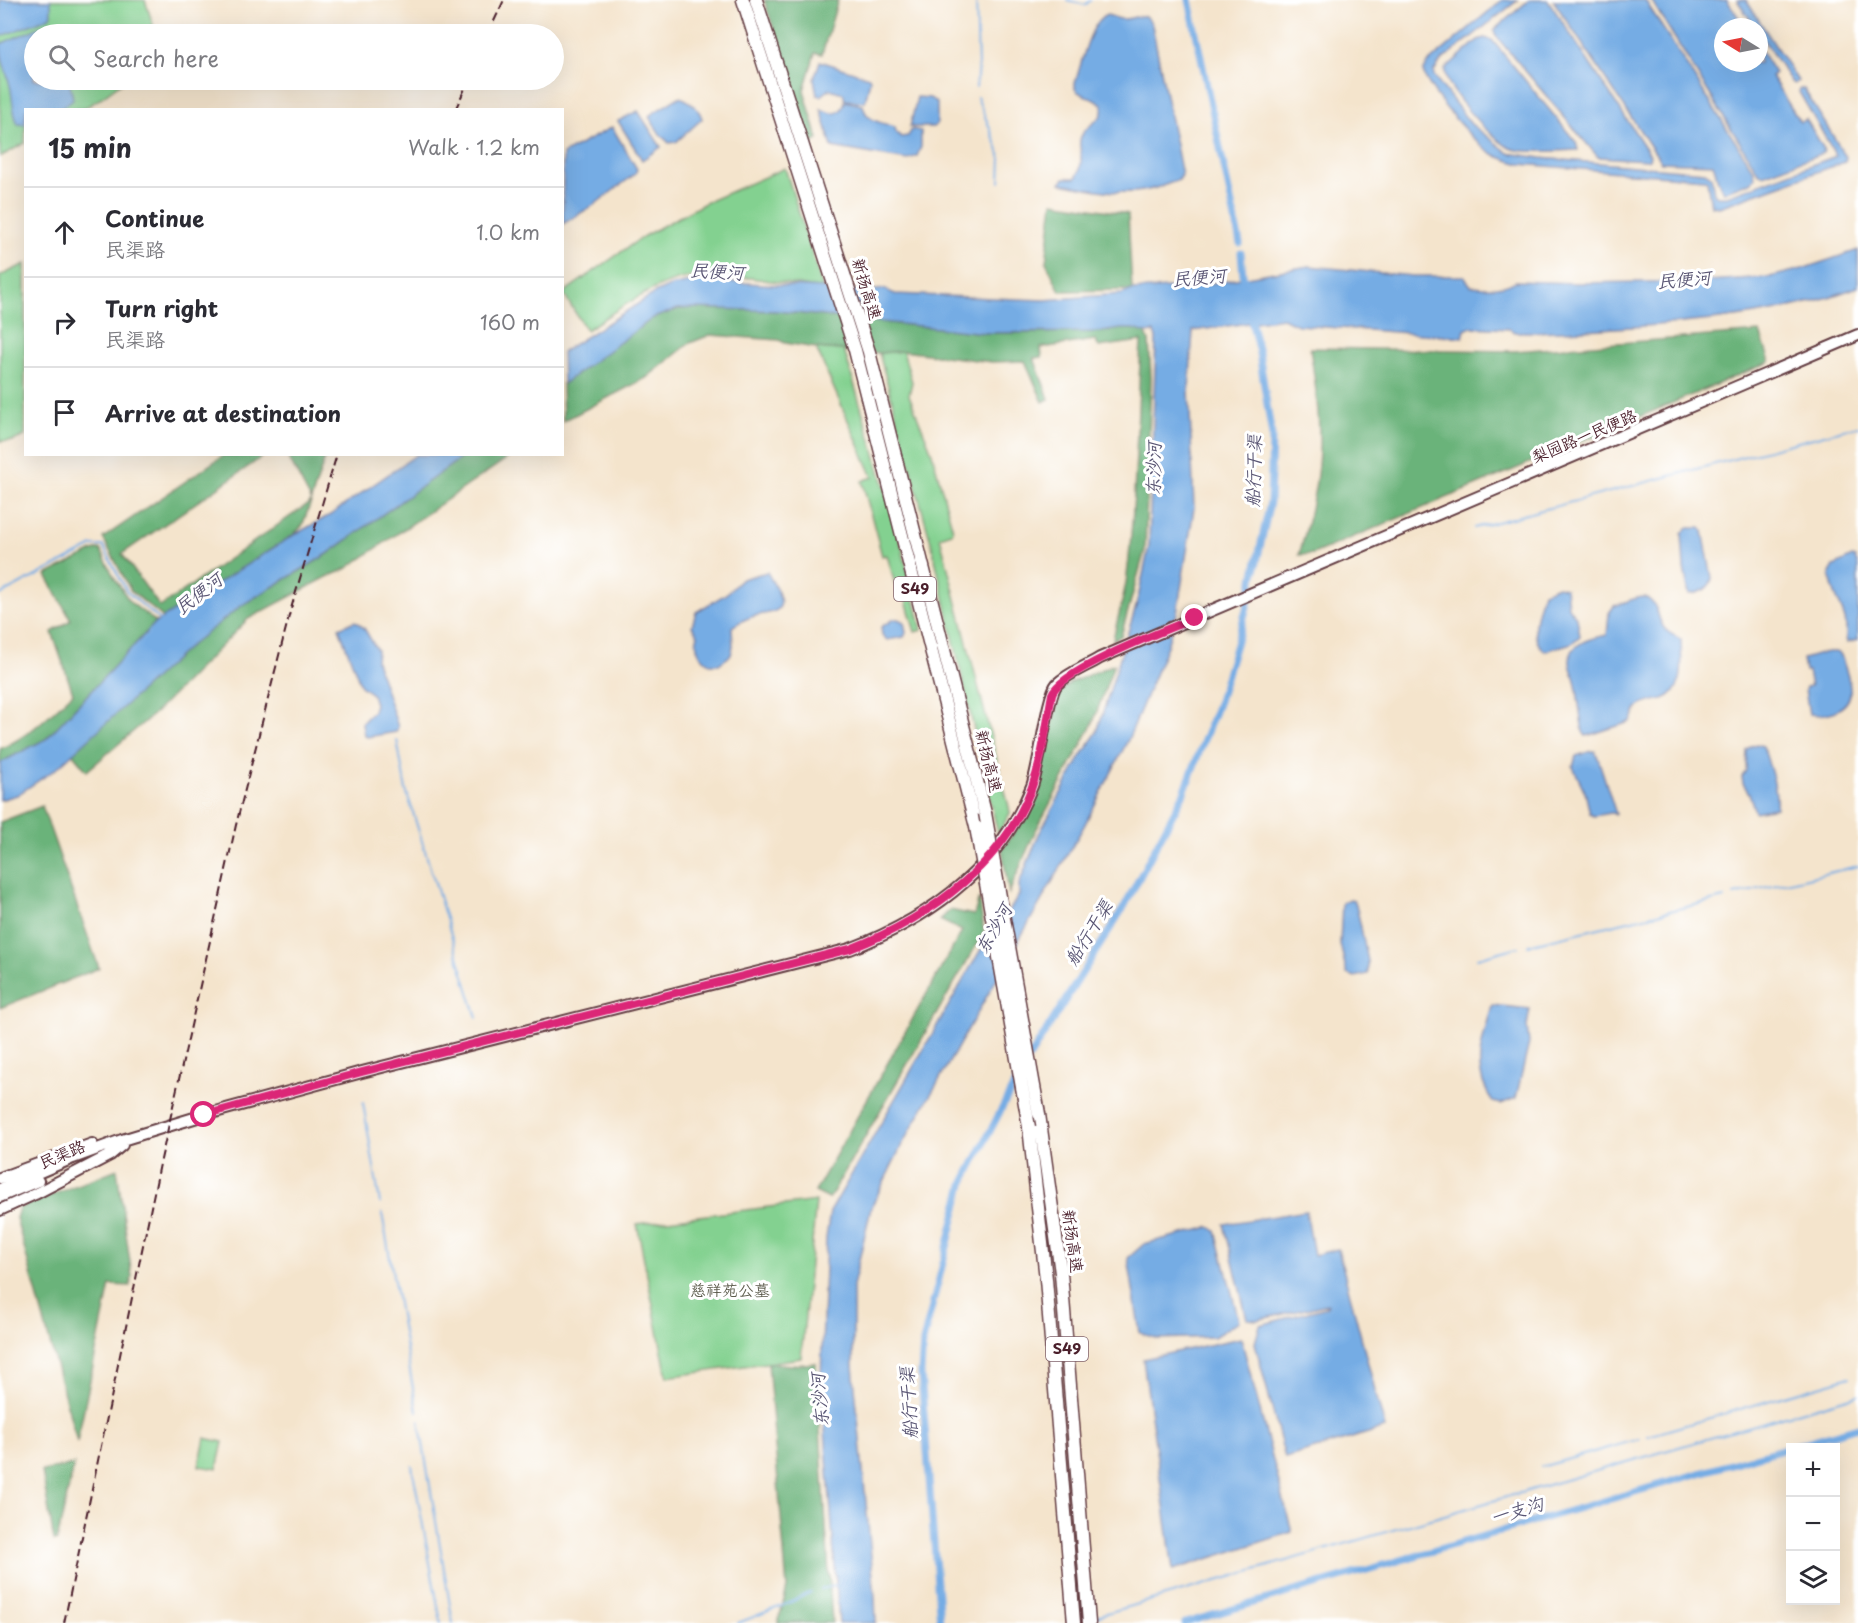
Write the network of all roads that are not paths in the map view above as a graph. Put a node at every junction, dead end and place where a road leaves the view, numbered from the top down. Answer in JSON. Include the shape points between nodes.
{"nodes":[{"id":1,"x":743,"y":0,"type":"edge"},
{"id":2,"x":756,"y":0,"type":"edge"},
{"id":3,"x":1858,"y":335,"type":"edge"},
{"id":4,"x":1264,"y":588,"type":"joint"},
{"id":5,"x":122,"y":1143,"type":"junction"},
{"id":6,"x":74,"y":1161,"type":"junction"},
{"id":7,"x":0,"y":1178,"type":"edge"},
{"id":8,"x":0,"y":1189,"type":"edge"},
{"id":9,"x":0,"y":1197,"type":"edge"},
{"id":10,"x":0,"y":1210,"type":"edge"},
{"id":11,"x":1074,"y":1623,"type":"edge"},
{"id":12,"x":1089,"y":1623,"type":"edge"}],
"edges":[{"from":1,"to":11,"type":"highway","name":"新扬高速","number":"S49","bridge":true,"via":[[855,350],[976,827],[1029,1127],[1046,1279]]},
{"from":2,"to":12,"type":"highway","name":"新扬高速","number":"S49","bridge":true,"via":[[869,352],[985,813],[1039,1114],[1061,1273]]},
{"from":3,"to":4,"type":"main road","name":"梨园路一民便路"},
{"from":4,"to":5,"type":"main road","name":"民渠路","via":[[1100,658],[1061,681],[1053,689],[1035,776],[1002,841],[963,883],[896,929],[850,949],[321,1083],[204,1115]]},
{"from":5,"to":6,"type":"main road","name":"民渠路"},
{"from":5,"to":7,"type":"main road","via":[[95,1143]]},
{"from":5,"to":10,"type":"main road","via":[[110,1155]]},
{"from":6,"to":8,"type":"main road","name":"民渠路"},
{"from":6,"to":9,"type":"main road","name":"民渠路"}]}
